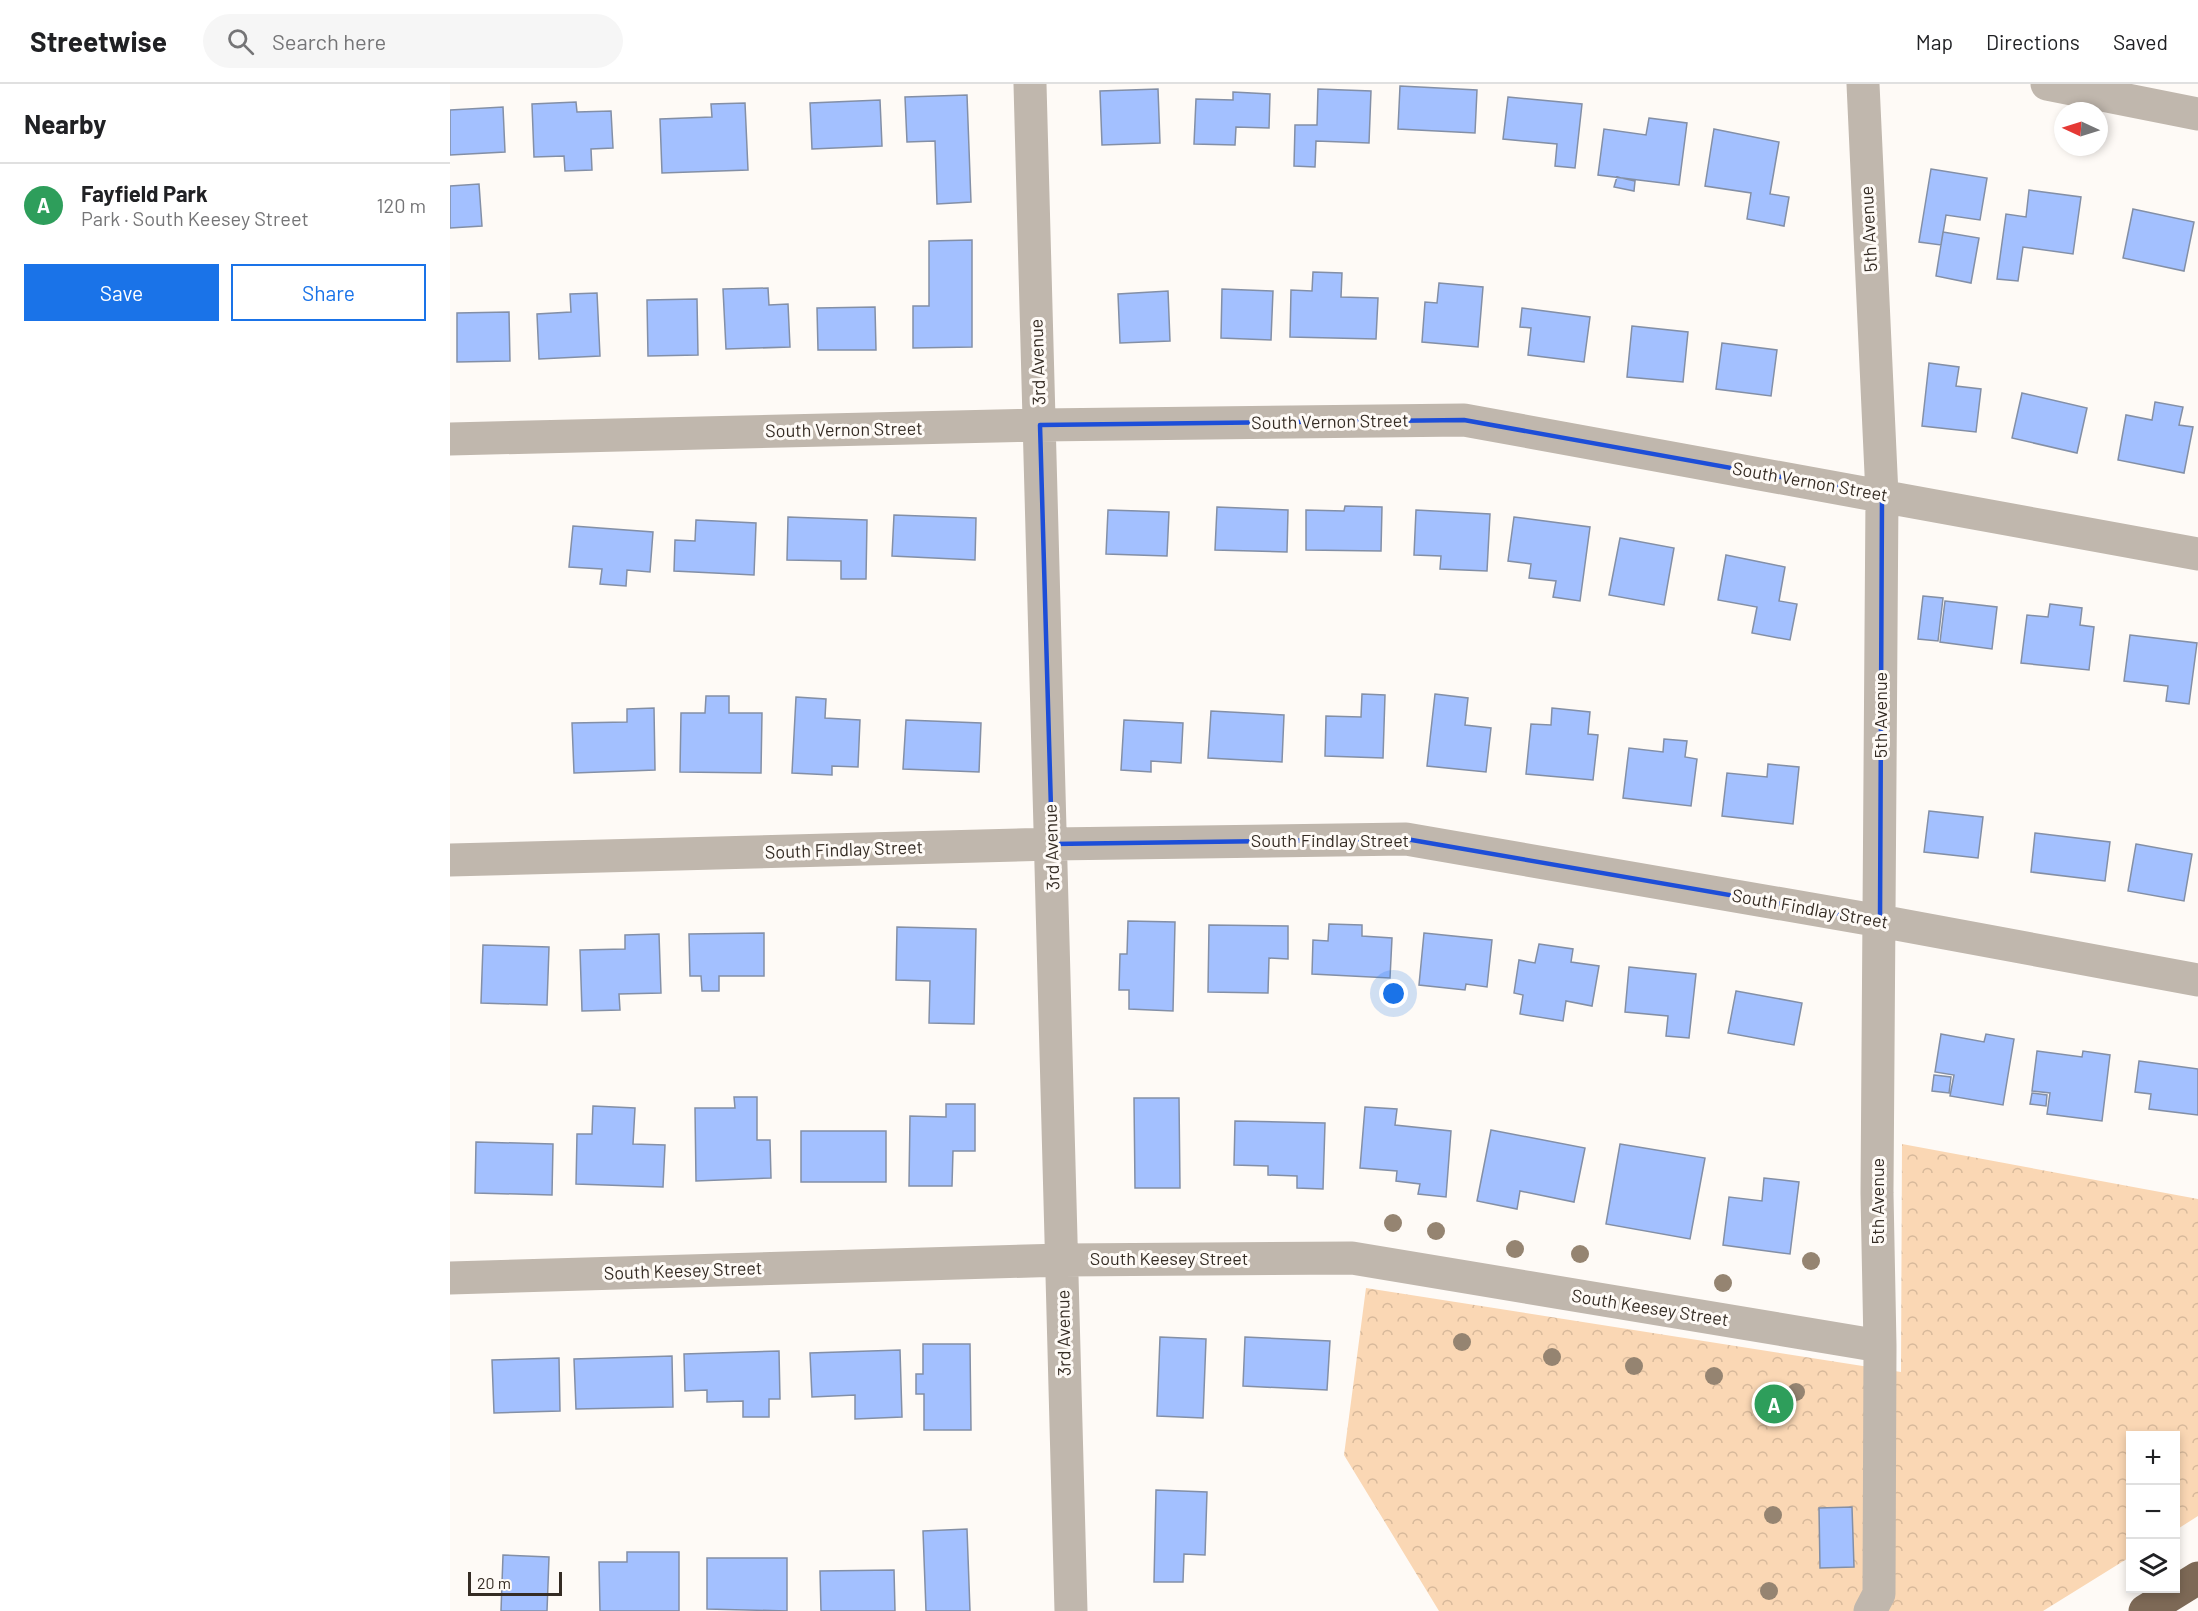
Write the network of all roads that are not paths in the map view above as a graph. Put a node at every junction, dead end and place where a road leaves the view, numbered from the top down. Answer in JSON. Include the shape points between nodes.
{"nodes":[{"id":1,"x":1030,"y":84,"type":"edge"},
{"id":2,"x":1863,"y":84,"type":"edge"},
{"id":3,"x":2047,"y":84,"type":"edge"},
{"id":4,"x":2198,"y":114,"type":"edge"},
{"id":5,"x":1040,"y":425,"type":"junction"},
{"id":6,"x":450,"y":439,"type":"edge"},
{"id":7,"x":1882,"y":495,"type":"junction"},
{"id":8,"x":2198,"y":554,"type":"edge"},
{"id":9,"x":1052,"y":844,"type":"junction"},
{"id":10,"x":450,"y":861,"type":"edge"},
{"id":11,"x":1880,"y":921,"type":"junction"},
{"id":12,"x":2198,"y":980,"type":"edge"},
{"id":13,"x":1063,"y":1260,"type":"junction"},
{"id":14,"x":450,"y":1278,"type":"edge"},
{"id":15,"x":1880,"y":1346,"type":"junction"},
{"id":16,"x":2198,"y":1578,"type":"edge"},
{"id":17,"x":1071,"y":1611,"type":"edge"},
{"id":18,"x":1870,"y":1611,"type":"edge"},
{"id":19,"x":2145,"y":1611,"type":"edge"}],
"edges":[{"from":1,"to":5,"type":"street","name":"3rd Avenue"},
{"from":2,"to":7,"type":"street","name":"5th Avenue"},
{"from":3,"to":4,"type":"street"},
{"from":5,"to":6,"type":"street","name":"South Vernon Street"},
{"from":5,"to":7,"type":"street","name":"South Vernon Street","via":[[1464,420]]},
{"from":5,"to":9,"type":"street","name":"3rd Avenue"},
{"from":7,"to":8,"type":"street","name":"South Vernon Street"},
{"from":7,"to":11,"type":"street","name":"5th Avenue"},
{"from":9,"to":10,"type":"street","name":"South Findlay Street"},
{"from":9,"to":11,"type":"street","name":"South Findlay Street","via":[[1406,839]]},
{"from":9,"to":13,"type":"street","name":"3rd Avenue"},
{"from":11,"to":12,"type":"street","name":"South Findlay Street"},
{"from":11,"to":15,"type":"street","name":"5th Avenue"},
{"from":13,"to":14,"type":"street","name":"South Keesey Street"},
{"from":13,"to":15,"type":"street","name":"South Keesey Street","via":[[1352,1258]]},
{"from":13,"to":17,"type":"street","name":"3rd Avenue"},
{"from":15,"to":18,"type":"street","name":"5th Avenue","via":[[1879,1594]]},
{"from":16,"to":19,"type":"highway"}]}
